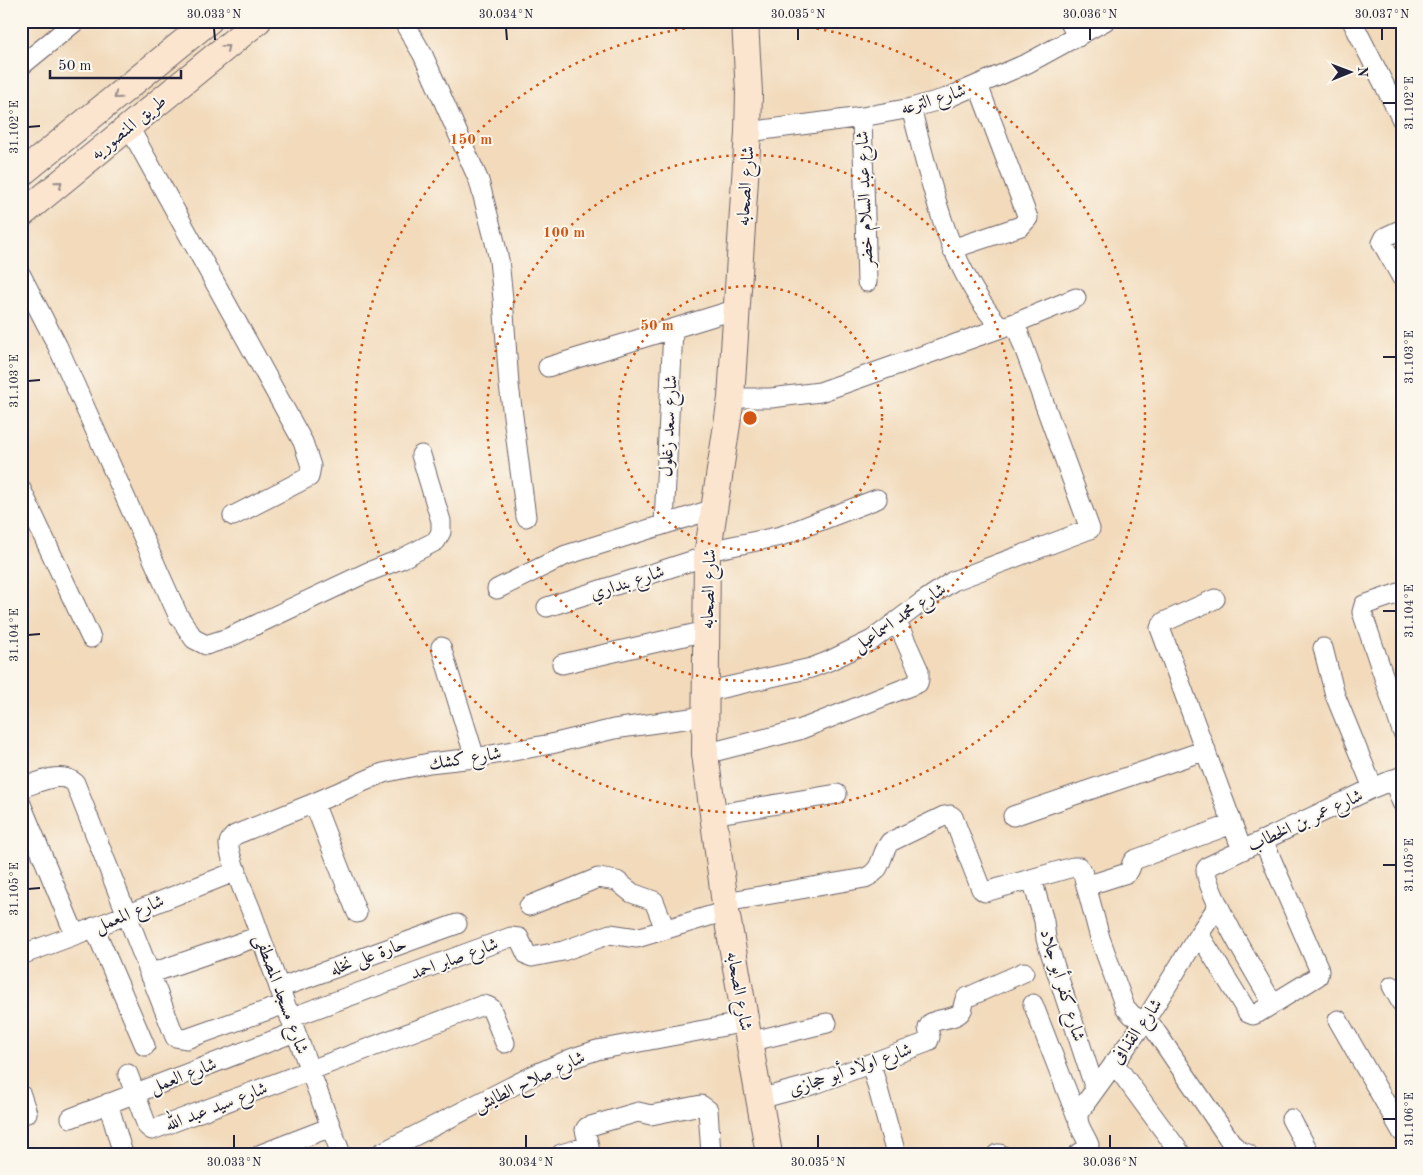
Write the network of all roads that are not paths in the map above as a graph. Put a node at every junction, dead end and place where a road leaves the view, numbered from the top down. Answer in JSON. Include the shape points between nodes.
{"nodes":[{"id":1,"x":76,"y":21,"type":"edge"},
{"id":2,"x":209,"y":21,"type":"edge"},
{"id":3,"x":258,"y":21,"type":"edge"},
{"id":4,"x":403,"y":21,"type":"edge"},
{"id":5,"x":745,"y":21,"type":"edge"},
{"id":6,"x":1105,"y":21,"type":"edge"},
{"id":7,"x":1352,"y":21,"type":"edge"},
{"id":8,"x":1073,"y":29,"type":"edge"},
{"id":9,"x":21,"y":66,"type":"edge"},
{"id":10,"x":978,"y":85,"type":"junction"},
{"id":11,"x":911,"y":108,"type":"junction"},
{"id":12,"x":862,"y":117,"type":"junction"},
{"id":13,"x":1402,"y":120,"type":"edge"},
{"id":14,"x":129,"y":127,"type":"junction"},
{"id":15,"x":748,"y":132,"type":"junction"},
{"id":16,"x":21,"y":174,"type":"edge"},
{"id":17,"x":21,"y":215,"type":"edge"},
{"id":18,"x":1402,"y":229,"type":"edge"},
{"id":19,"x":952,"y":249,"type":"junction"},
{"id":20,"x":21,"y":275,"type":"edge"},
{"id":21,"x":1402,"y":278,"type":"edge"},
{"id":22,"x":867,"y":282,"type":"dead end"},
{"id":23,"x":1076,"y":298,"type":"dead end"},
{"id":24,"x":737,"y":309,"type":"junction"},
{"id":25,"x":1008,"y":326,"type":"junction"},
{"id":26,"x":673,"y":328,"type":"junction"},
{"id":27,"x":548,"y":367,"type":"dead end"},
{"id":28,"x":731,"y":398,"type":"junction"},
{"id":29,"x":421,"y":455,"type":"dead end"},
{"id":30,"x":21,"y":489,"type":"edge"},
{"id":31,"x":877,"y":500,"type":"dead end"},
{"id":32,"x":714,"y":509,"type":"junction"},
{"id":33,"x":233,"y":516,"type":"dead end"},
{"id":34,"x":526,"y":517,"type":"dead end"},
{"id":35,"x":664,"y":524,"type":"junction"},
{"id":36,"x":708,"y":554,"type":"junction"},
{"id":37,"x":497,"y":589,"type":"dead end"},
{"id":38,"x":1402,"y":592,"type":"edge"},
{"id":39,"x":1215,"y":599,"type":"dead end"},
{"id":40,"x":547,"y":607,"type":"dead end"},
{"id":41,"x":896,"y":622,"type":"junction"},
{"id":42,"x":706,"y":631,"type":"junction"},
{"id":43,"x":91,"y":638,"type":"dead end"},
{"id":44,"x":441,"y":647,"type":"dead end"},
{"id":45,"x":1323,"y":648,"type":"dead end"},
{"id":46,"x":562,"y":664,"type":"dead end"},
{"id":47,"x":705,"y":704,"type":"junction"},
{"id":48,"x":1402,"y":731,"type":"edge"},
{"id":49,"x":1206,"y":750,"type":"junction"},
{"id":50,"x":705,"y":754,"type":"junction"},
{"id":51,"x":475,"y":758,"type":"junction"},
{"id":52,"x":1398,"y":777,"type":"edge"},
{"id":53,"x":21,"y":788,"type":"edge"},
{"id":54,"x":1373,"y":788,"type":"junction"},
{"id":55,"x":837,"y":794,"type":"dead end"},
{"id":56,"x":314,"y":803,"type":"junction"},
{"id":57,"x":21,"y":804,"type":"edge"},
{"id":58,"x":1402,"y":804,"type":"edge"},
{"id":59,"x":712,"y":814,"type":"junction"},
{"id":60,"x":1013,"y":816,"type":"dead end"},
{"id":61,"x":1232,"y":824,"type":"junction"},
{"id":62,"x":235,"y":835,"type":"joint"},
{"id":63,"x":1263,"y":840,"type":"junction"},
{"id":64,"x":1242,"y":850,"type":"junction"},
{"id":65,"x":237,"y":871,"type":"junction"},
{"id":66,"x":1032,"y":879,"type":"junction"},
{"id":67,"x":1086,"y":886,"type":"junction"},
{"id":68,"x":529,"y":906,"type":"dead end"},
{"id":69,"x":725,"y":906,"type":"junction"},
{"id":70,"x":1218,"y":906,"type":"junction"},
{"id":71,"x":357,"y":913,"type":"dead end"},
{"id":72,"x":126,"y":915,"type":"junction"},
{"id":73,"x":457,"y":924,"type":"dead end"},
{"id":74,"x":94,"y":927,"type":"junction"},
{"id":75,"x":665,"y":929,"type":"junction"},
{"id":76,"x":1199,"y":934,"type":"junction"},
{"id":77,"x":75,"y":935,"type":"junction"},
{"id":78,"x":260,"y":936,"type":"junction"},
{"id":79,"x":21,"y":955,"type":"edge"},
{"id":80,"x":1024,"y":972,"type":"dead end"},
{"id":81,"x":149,"y":974,"type":"junction"},
{"id":82,"x":1392,"y":986,"type":"dead end"},
{"id":83,"x":1033,"y":1004,"type":"dead end"},
{"id":84,"x":1273,"y":1004,"type":"junction"},
{"id":85,"x":1402,"y":1004,"type":"edge"},
{"id":86,"x":287,"y":1011,"type":"junction"},
{"id":87,"x":1338,"y":1020,"type":"dead end"},
{"id":88,"x":1145,"y":1021,"type":"junction"},
{"id":89,"x":827,"y":1023,"type":"dead end"},
{"id":90,"x":748,"y":1032,"type":"junction"},
{"id":91,"x":505,"y":1044,"type":"dead end"},
{"id":92,"x":145,"y":1046,"type":"dead end"},
{"id":93,"x":1114,"y":1063,"type":"junction"},
{"id":94,"x":871,"y":1064,"type":"junction"},
{"id":95,"x":310,"y":1070,"type":"junction"},
{"id":96,"x":128,"y":1074,"type":"dead end"},
{"id":97,"x":1095,"y":1089,"type":"junction"},
{"id":98,"x":136,"y":1093,"type":"junction"},
{"id":99,"x":759,"y":1099,"type":"junction"},
{"id":100,"x":108,"y":1104,"type":"junction"},
{"id":101,"x":1077,"y":1117,"type":"junction"},
{"id":102,"x":71,"y":1118,"type":"dead end"},
{"id":103,"x":1291,"y":1119,"type":"dead end"},
{"id":104,"x":1400,"y":1126,"type":"edge"},
{"id":105,"x":331,"y":1127,"type":"junction"},
{"id":106,"x":1089,"y":1150,"type":"edge"},
{"id":107,"x":123,"y":1154,"type":"edge"},
{"id":108,"x":261,"y":1154,"type":"edge"},
{"id":109,"x":342,"y":1154,"type":"edge"},
{"id":110,"x":379,"y":1154,"type":"edge"},
{"id":111,"x":561,"y":1154,"type":"edge"},
{"id":112,"x":710,"y":1154,"type":"edge"},
{"id":113,"x":769,"y":1154,"type":"edge"},
{"id":114,"x":896,"y":1154,"type":"edge"},
{"id":115,"x":1181,"y":1154,"type":"edge"},
{"id":116,"x":1248,"y":1154,"type":"edge"},
{"id":117,"x":1310,"y":1154,"type":"edge"}],
"edges":[{"from":1,"to":9,"type":"street"},
{"from":2,"to":16,"type":"street","name":"طريق المنصوريه","one_way":true},
{"from":14,"to":3,"type":"street","name":"طريق المنصوريه","one_way":true},
{"from":4,"to":34,"type":"street","via":[[423,55],[479,181],[494,238]]},
{"from":5,"to":15,"type":"street","name":"شارع الصحابه"},
{"from":6,"to":8,"type":"street","name":"شارع الترعه"},
{"from":7,"to":13,"type":"street"},
{"from":8,"to":10,"type":"street","name":"شارع الترعه","via":[[1028,64]]},
{"from":10,"to":11,"type":"street","name":"شارع الترعه"},
{"from":10,"to":19,"type":"street","via":[[1028,218],[1021,226]]},
{"from":11,"to":12,"type":"street","name":"شارع الترعه"},
{"from":11,"to":19,"type":"street"},
{"from":12,"to":15,"type":"street","name":"شارع الترعه"},
{"from":12,"to":22,"type":"street","name":"شارع عبد السلام خضر"},
{"from":17,"to":14,"type":"street","name":"طريق المنصوريه","one_way":true},
{"from":14,"to":33,"type":"street","via":[[303,442],[310,466],[309,477]]},
{"from":15,"to":24,"type":"street","name":"شارع الصحابه"},
{"from":18,"to":21,"type":"street","via":[[1385,237],[1382,243]]},
{"from":19,"to":25,"type":"street","via":[[980,303]]},
{"from":20,"to":29,"type":"street","via":[[57,345],[178,615],[194,639],[206,645],[228,638],[436,541],[441,532],[441,521]]},
{"from":23,"to":25,"type":"street"},
{"from":24,"to":26,"type":"street"},
{"from":24,"to":28,"type":"street","name":"شارع الصحابه"},
{"from":25,"to":28,"type":"street","via":[[820,392],[771,398]]},
{"from":25,"to":41,"type":"street","name":"شارع محمد اسماعيل","via":[[1090,529],[953,581]]},
{"from":26,"to":27,"type":"street"},
{"from":26,"to":35,"type":"street","name":"شارع سعد زغلول"},
{"from":28,"to":32,"type":"street","name":"شارع الصحابه"},
{"from":30,"to":43,"type":"street"},
{"from":31,"to":36,"type":"street","name":"شارع بنداري","via":[[782,536]]},
{"from":32,"to":35,"type":"street"},
{"from":32,"to":36,"type":"street","name":"شارع الصحابه"},
{"from":35,"to":37,"type":"street","via":[[566,555]]},
{"from":36,"to":40,"type":"street","name":"شارع بنداري"},
{"from":36,"to":42,"type":"street","name":"شارع الصحابه"},
{"from":38,"to":48,"type":"street","via":[[1364,605],[1362,612]]},
{"from":39,"to":49,"type":"street","via":[[1164,622],[1160,628]]},
{"from":41,"to":47,"type":"street","name":"شارع محمد اسماعيل","via":[[872,640],[830,661]]},
{"from":41,"to":50,"type":"street","via":[[919,672],[918,683],[799,730]]},
{"from":42,"to":46,"type":"street"},
{"from":42,"to":47,"type":"street","name":"شارع الصحابه"},
{"from":44,"to":51,"type":"street"},
{"from":45,"to":54,"type":"street","via":[[1335,695]]},
{"from":47,"to":50,"type":"street","name":"شارع الصحابه"},
{"from":47,"to":51,"type":"street","name":"شارع كشك","via":[[551,744]]},
{"from":49,"to":60,"type":"street"},
{"from":49,"to":61,"type":"street"},
{"from":50,"to":59,"type":"street","name":"شارع الصحابه"},
{"from":51,"to":56,"type":"street","name":"شارع كشك","via":[[383,773]]},
{"from":52,"to":54,"type":"street","name":"شارع عمر بن الخطاب"},
{"from":52,"to":58,"type":"street"},
{"from":53,"to":72,"type":"street","via":[[62,776],[75,784]]},
{"from":54,"to":63,"type":"street","name":"شارع عمر بن الخطاب"},
{"from":55,"to":59,"type":"street"},
{"from":56,"to":62,"type":"street","name":"شارع كشك"},
{"from":56,"to":71,"type":"street"},
{"from":57,"to":77,"type":"street"},
{"from":59,"to":69,"type":"street","name":"شارع الصحابه"},
{"from":61,"to":64,"type":"street"},
{"from":61,"to":67,"type":"street","via":[[1134,860],[1128,873]]},
{"from":62,"to":65,"type":"street","name":"شارع مسجد المصطفى","via":[[229,843]]},
{"from":63,"to":64,"type":"street","name":"شارع عمر بن الخطاب"},
{"from":63,"to":84,"type":"street","via":[[1319,971],[1314,980]]},
{"from":64,"to":70,"type":"street","name":"شارع عمر بن الخطاب","via":[[1209,866],[1205,872]]},
{"from":65,"to":72,"type":"street","name":"شارع المعمل"},
{"from":65,"to":78,"type":"street","name":"شارع مسجد المصطفى"},
{"from":66,"to":67,"type":"street","via":[[1079,867]]},
{"from":66,"to":69,"type":"street","name":"شارع صابر احمد","via":[[983,891],[950,815],[890,842],[876,871],[865,878]]},
{"from":66,"to":97,"type":"street","name":"شارع كفر أبو جلاد","via":[[1046,939]]},
{"from":67,"to":88,"type":"street","via":[[1122,1001],[1132,1015]]},
{"from":68,"to":75,"type":"street","via":[[598,878],[608,878],[638,896],[654,901]]},
{"from":69,"to":75,"type":"street","name":"شارع صابر احمد"},
{"from":69,"to":90,"type":"street","name":"شارع الصحابه"},
{"from":70,"to":76,"type":"street","name":"شارع القذافى"},
{"from":70,"to":84,"type":"street"},
{"from":72,"to":74,"type":"street","name":"شارع المعمل"},
{"from":72,"to":81,"type":"street"},
{"from":73,"to":86,"type":"street","name":"حارة على نخله"},
{"from":74,"to":77,"type":"street","name":"شارع المعمل"},
{"from":74,"to":92,"type":"street"},
{"from":75,"to":86,"type":"street","name":"شارع صابر احمد","via":[[637,938],[610,934],[563,951],[532,957],[527,956],[519,938],[511,937]]},
{"from":76,"to":84,"type":"street","via":[[1248,1014],[1256,1015]]},
{"from":76,"to":88,"type":"street","name":"شارع القذافى"},
{"from":77,"to":79,"type":"street","name":"شارع المعمل"},
{"from":78,"to":81,"type":"street"},
{"from":78,"to":86,"type":"street","name":"شارع مسجد المصطفى"},
{"from":80,"to":94,"type":"street","name":"شارع اولاد أبو حجازى","via":[[966,998],[958,1014],[931,1022],[928,1042]]},
{"from":81,"to":86,"type":"street","via":[[173,1034],[178,1039]]},
{"from":82,"to":85,"type":"street"},
{"from":83,"to":101,"type":"street"},
{"from":86,"to":95,"type":"street","name":"شارع مسجد المصطفى"},
{"from":86,"to":98,"type":"street","name":"شارع العمل"},
{"from":87,"to":104,"type":"street"},
{"from":88,"to":93,"type":"street","name":"شارع القذافى"},
{"from":88,"to":116,"type":"street","via":[[1152,1026],[1233,1144]]},
{"from":89,"to":90,"type":"street","name":"شارع صلاح الطايش"},
{"from":90,"to":99,"type":"street","name":"شارع الصحابه"},
{"from":90,"to":110,"type":"street","name":"شارع صلاح الطايش","via":[[597,1050],[536,1074]]},
{"from":91,"to":95,"type":"street","via":[[491,1008],[485,1005]]},
{"from":93,"to":97,"type":"street","name":"شارع القذافى"},
{"from":93,"to":115,"type":"street"},
{"from":94,"to":99,"type":"street","name":"شارع اولاد أبو حجازى"},
{"from":94,"to":114,"type":"street"},
{"from":95,"to":98,"type":"street","name":"شارع سيد عبد الله","via":[[156,1130],[147,1126]]},
{"from":95,"to":105,"type":"street","name":"شارع مسجد المصطفى"},
{"from":96,"to":98,"type":"street","name":"شارع سيد عبد الله"},
{"from":97,"to":101,"type":"street","name":"شارع القذافى"},
{"from":98,"to":100,"type":"street","name":"شارع العمل"},
{"from":99,"to":113,"type":"street","name":"شارع الصحابه"},
{"from":100,"to":102,"type":"street","name":"شارع العمل"},
{"from":100,"to":107,"type":"street"},
{"from":101,"to":106,"type":"street"},
{"from":103,"to":117,"type":"street"},
{"from":105,"to":108,"type":"street"},
{"from":105,"to":109,"type":"street","name":"شارع مسجد المصطفى"},
{"from":111,"to":112,"type":"street","via":[[589,1146],[587,1127],[638,1112],[650,1115],[702,1104],[708,1110]]}]}
